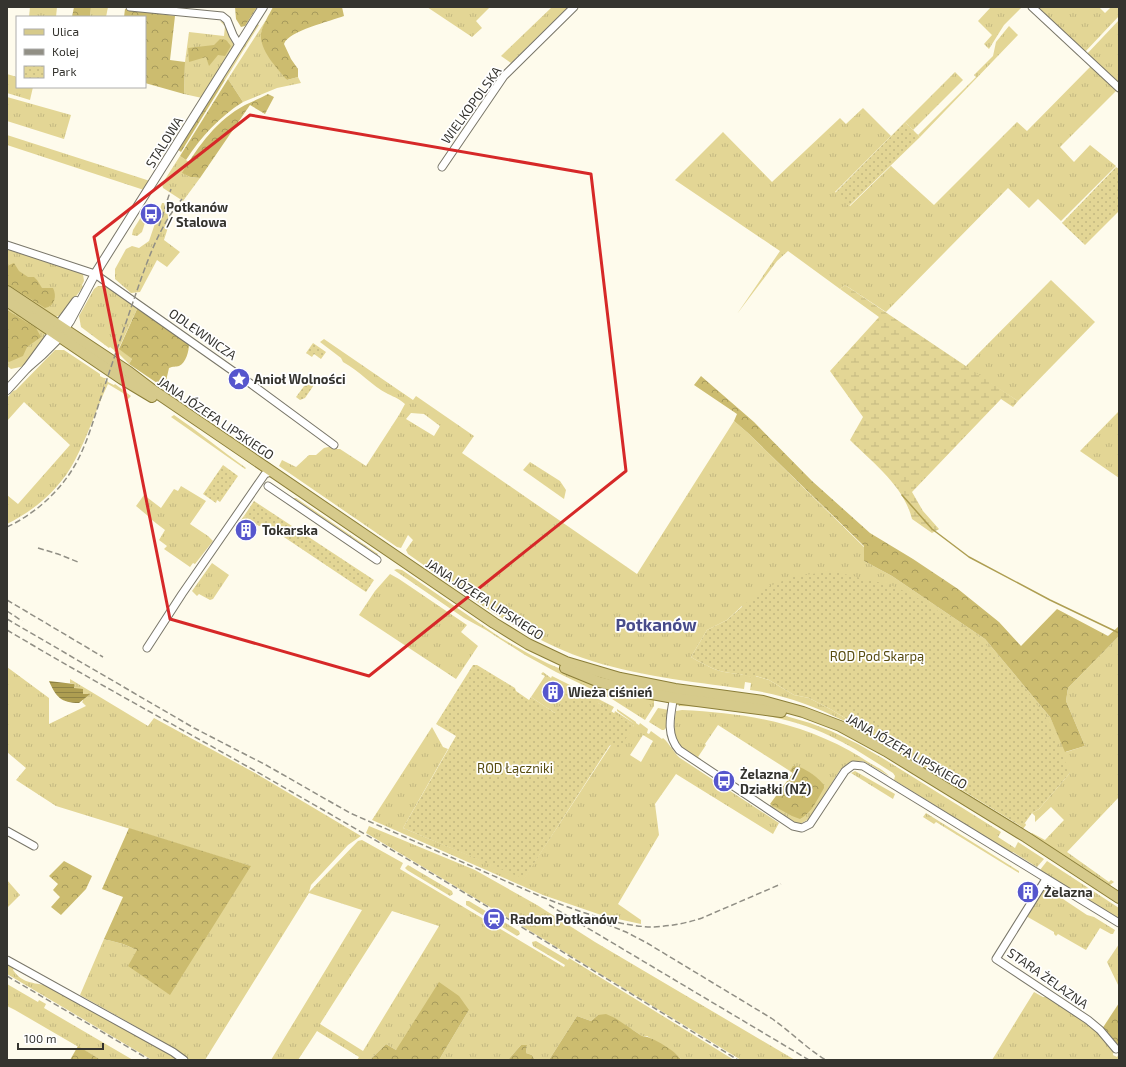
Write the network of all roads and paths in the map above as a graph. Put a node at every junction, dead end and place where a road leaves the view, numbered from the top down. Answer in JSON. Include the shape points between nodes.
{"nodes":[{"id":1,"x":130,"y":7,"type":"edge"},
{"id":2,"x":263,"y":7,"type":"edge"},
{"id":3,"x":574,"y":7,"type":"edge"},
{"id":4,"x":1032,"y":7,"type":"edge"},
{"id":5,"x":239,"y":45,"type":"junction"},
{"id":6,"x":1119,"y":88,"type":"edge"},
{"id":7,"x":442,"y":168,"type":"dead end"},
{"id":8,"x":7,"y":245,"type":"edge"},
{"id":9,"x":100,"y":267,"type":"junction"},
{"id":10,"x":95,"y":274,"type":"junction"},
{"id":11,"x":104,"y":280,"type":"junction"},
{"id":12,"x":88,"y":286,"type":"junction"},
{"id":13,"x":7,"y":291,"type":"edge"},
{"id":14,"x":7,"y":301,"type":"edge"},
{"id":15,"x":59,"y":331,"type":"junction"},
{"id":16,"x":7,"y":390,"type":"edge"},
{"id":17,"x":334,"y":445,"type":"dead end"},
{"id":18,"x":266,"y":470,"type":"junction"},
{"id":19,"x":268,"y":486,"type":"dead end"},
{"id":20,"x":377,"y":560,"type":"dead end"},
{"id":21,"x":147,"y":648,"type":"dead end"},
{"id":22,"x":674,"y":694,"type":"junction"},
{"id":23,"x":7,"y":831,"type":"edge"},
{"id":24,"x":34,"y":846,"type":"dead end"},
{"id":25,"x":1046,"y":879,"type":"junction"},
{"id":26,"x":1119,"y":898,"type":"edge"},
{"id":27,"x":1119,"y":905,"type":"edge"},
{"id":28,"x":1119,"y":923,"type":"edge"},
{"id":29,"x":7,"y":960,"type":"edge"},
{"id":30,"x":1116,"y":1049,"type":"dead end"},
{"id":31,"x":184,"y":1060,"type":"edge"}],
"edges":[{"from":1,"to":5,"type":"street","via":[[222,16],[227,20]]},
{"from":2,"to":5,"type":"street","name":"STALOWA"},
{"from":3,"to":7,"type":"street","name":"WIELKOPOLSKA","via":[[504,76]]},
{"from":4,"to":6,"type":"street"},
{"from":5,"to":9,"type":"street","name":"STALOWA"},
{"from":8,"to":10,"type":"street","name":"ODLEWNICZA"},
{"from":9,"to":10,"type":"street","name":"STALOWA"},
{"from":9,"to":11,"type":"street"},
{"from":10,"to":11,"type":"street","name":"ODLEWNICZA"},
{"from":10,"to":12,"type":"street","name":"STALOWA"},
{"from":11,"to":12,"type":"street","via":[[97,280]]},
{"from":11,"to":17,"type":"street","name":"ODLEWNICZA"},
{"from":12,"to":15,"type":"street","name":"STALOWA"},
{"from":13,"to":15,"type":"main road","name":"JANA JÓZEFA LIPSKIEGO"},
{"from":14,"to":15,"type":"main road","name":"JANA JÓZEFA LIPSKIEGO"},
{"from":15,"to":16,"type":"street","name":"STALOWA","via":[[37,352],[27,368]]},
{"from":15,"to":18,"type":"main road","name":"JANA JÓZEFA LIPSKIEGO"},
{"from":18,"to":21,"type":"street"},
{"from":18,"to":22,"type":"main road","name":"JANA JÓZEFA LIPSKIEGO","via":[[482,623],[524,648],[594,680],[635,691]]},
{"from":19,"to":20,"type":"street"},
{"from":22,"to":25,"type":"street","via":[[670,730],[679,750],[793,826],[802,828],[810,824],[845,771],[853,765],[861,765]]},
{"from":22,"to":26,"type":"main road","name":"JANA JÓZEFA LIPSKIEGO","via":[[762,701],[846,728],[1008,826]]},
{"from":22,"to":27,"type":"main road","name":"JANA JÓZEFA LIPSKIEGO","via":[[776,711],[806,719],[841,733],[872,749],[1008,833]]},
{"from":23,"to":24,"type":"street"},
{"from":25,"to":28,"type":"street"},
{"from":25,"to":30,"type":"street","name":"STARA ŻELAZNA","via":[[996,960],[1088,1020]]},
{"from":29,"to":31,"type":"street","via":[[174,1052]]}]}
